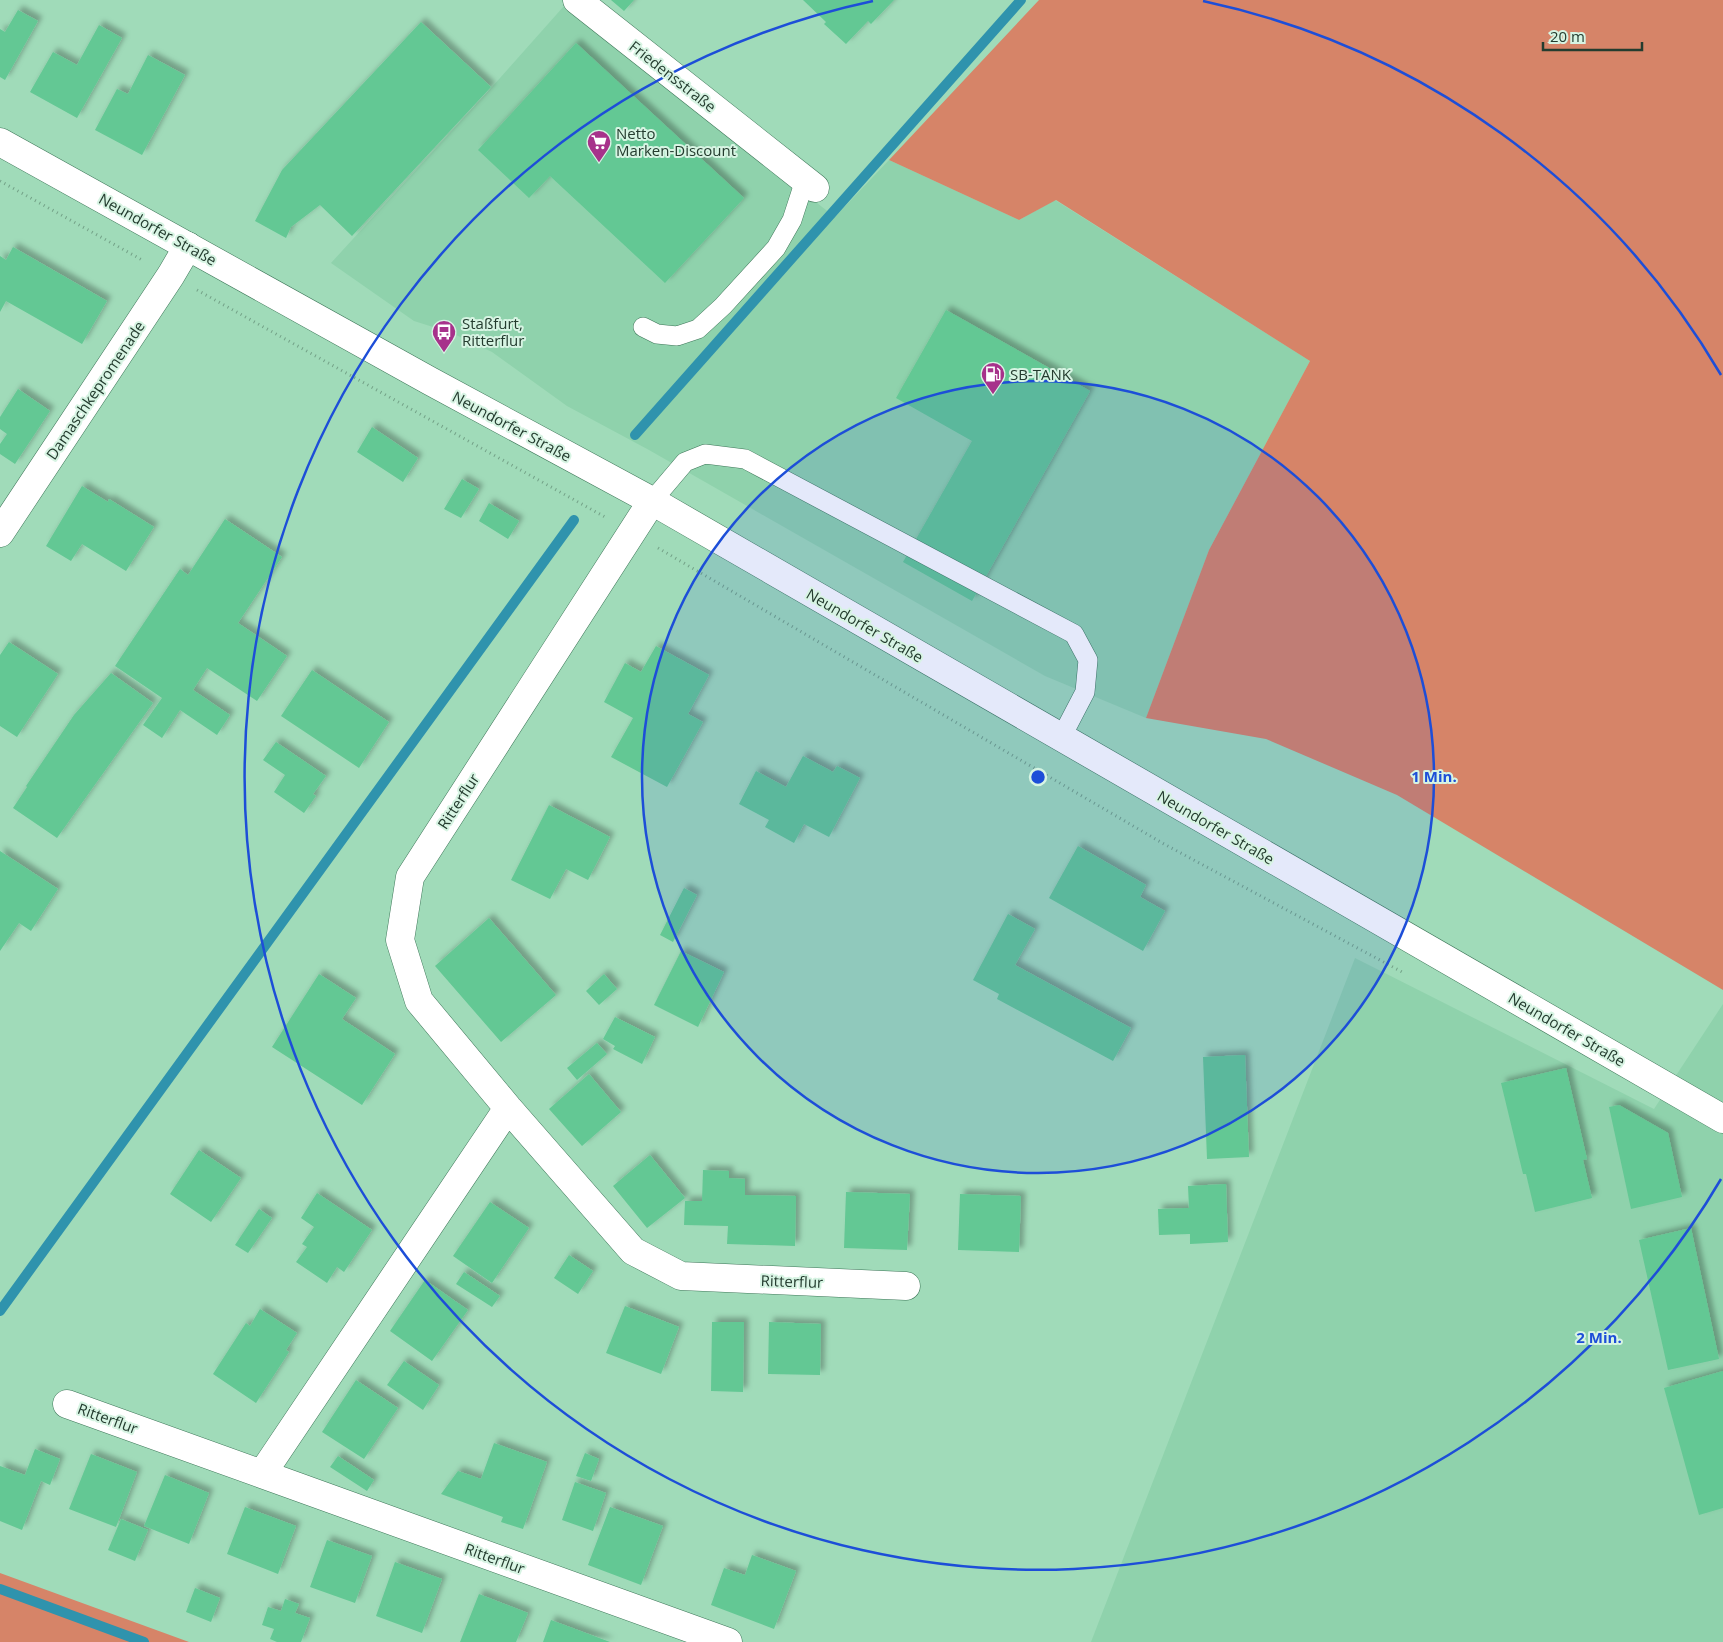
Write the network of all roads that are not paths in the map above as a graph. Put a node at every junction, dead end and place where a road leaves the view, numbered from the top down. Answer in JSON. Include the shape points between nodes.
{"nodes":[{"id":1,"x":577,"y":0,"type":"edge"},
{"id":2,"x":0,"y":142,"type":"edge"},
{"id":3,"x":810,"y":184,"type":"joint"},
{"id":4,"x":188,"y":246,"type":"junction"},
{"id":5,"x":643,"y":327,"type":"dead end"},
{"id":6,"x":652,"y":501,"type":"junction"},
{"id":7,"x":0,"y":532,"type":"edge"},
{"id":8,"x":1061,"y":738,"type":"junction"},
{"id":9,"x":508,"y":1108,"type":"junction"},
{"id":10,"x":1723,"y":1119,"type":"edge"},
{"id":11,"x":906,"y":1286,"type":"dead end"},
{"id":12,"x":67,"y":1404,"type":"dead end"},
{"id":13,"x":262,"y":1474,"type":"junction"},
{"id":14,"x":728,"y":1642,"type":"edge"}],
"edges":[{"from":1,"to":3,"type":"street","name":"Friedensstraße"},
{"from":2,"to":4,"type":"street","name":"Neundorfer Straße"},
{"from":3,"to":5,"type":"lane","via":[[776,248],[698,329],[677,336],[657,334]]},
{"from":4,"to":6,"type":"street","name":"Neundorfer Straße"},
{"from":4,"to":7,"type":"street","name":"Damaschkepromenade"},
{"from":6,"to":8,"type":"street","name":"Neundorfer Straße"},
{"from":6,"to":8,"type":"lane","via":[[685,462],[705,454],[745,459],[1074,634],[1088,660],[1085,692]]},
{"from":6,"to":9,"type":"street","name":"Ritterflur","via":[[410,877],[400,940],[419,1001]]},
{"from":8,"to":10,"type":"street","name":"Neundorfer Straße"},
{"from":9,"to":11,"type":"street","name":"Ritterflur","via":[[633,1252],[681,1276]]},
{"from":9,"to":13,"type":"street"},
{"from":12,"to":13,"type":"street","name":"Ritterflur"},
{"from":13,"to":14,"type":"street","name":"Ritterflur"}]}
